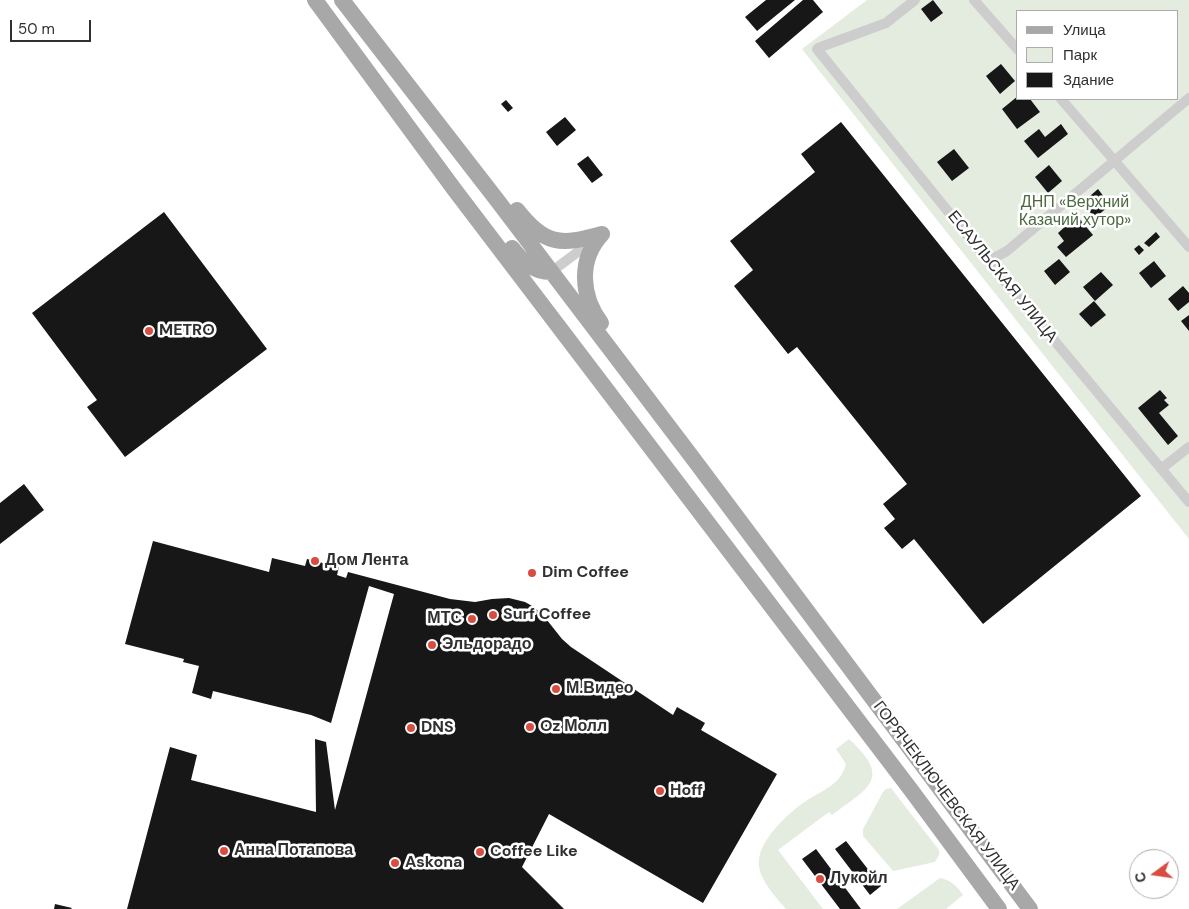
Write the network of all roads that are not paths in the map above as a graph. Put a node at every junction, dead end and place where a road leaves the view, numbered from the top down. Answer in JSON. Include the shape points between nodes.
{"nodes":[{"id":1,"x":342,"y":0,"type":"edge"},
{"id":2,"x":354,"y":0,"type":"edge"},
{"id":3,"x":915,"y":0,"type":"edge"},
{"id":4,"x":974,"y":0,"type":"edge"},
{"id":5,"x":319,"y":6,"type":"edge"},
{"id":6,"x":1016,"y":48,"type":"edge"},
{"id":7,"x":1189,"y":98,"type":"edge"},
{"id":8,"x":1062,"y":100,"type":"edge"},
{"id":9,"x":1114,"y":160,"type":"junction"},
{"id":10,"x":602,"y":234,"type":"junction"},
{"id":11,"x":1189,"y":247,"type":"edge"},
{"id":12,"x":988,"y":261,"type":"junction"},
{"id":13,"x":550,"y":272,"type":"junction"},
{"id":14,"x":555,"y":321,"type":"junction"},
{"id":15,"x":1189,"y":447,"type":"edge"},
{"id":16,"x":1161,"y":469,"type":"junction"},
{"id":17,"x":1189,"y":502,"type":"edge"},
{"id":18,"x":745,"y":528,"type":"junction"},
{"id":19,"x":988,"y":854,"type":"junction"},
{"id":20,"x":999,"y":909,"type":"edge"},
{"id":21,"x":1030,"y":909,"type":"edge"},
{"id":22,"x":1039,"y":909,"type":"edge"}],
"edges":[{"from":1,"to":13,"type":"main road","name":"ГОРЯЧЕКЛЮЧЕВСКАЯ УЛИЦА"},
{"from":2,"to":10,"type":"main road","via":[[527,223],[543,236],[565,242]]},
{"from":3,"to":12,"type":"street","name":"ЕСАУЛЬСКАЯ УЛИЦА","via":[[886,23],[818,48]]},
{"from":4,"to":6,"type":"street"},
{"from":5,"to":13,"type":"main road","via":[[353,37],[517,254],[536,270]]},
{"from":5,"to":14,"type":"main road","name":"ГОРЯЧЕКЛЮЧЕВСКАЯ УЛИЦА"},
{"from":7,"to":9,"type":"street"},
{"from":8,"to":9,"type":"street"},
{"from":9,"to":11,"type":"street"},
{"from":9,"to":12,"type":"street","via":[[1007,251]]},
{"from":10,"to":13,"type":"street"},
{"from":10,"to":18,"type":"main road","via":[[594,242],[585,270],[586,294],[594,314],[740,506]]},
{"from":12,"to":16,"type":"street","name":"ЕСАУЛЬСКАЯ УЛИЦА"},
{"from":13,"to":14,"type":"main road","via":[[548,292]]},
{"from":13,"to":18,"type":"main road","name":"ГОРЯЧЕКЛЮЧЕВСКАЯ УЛИЦА"},
{"from":14,"to":20,"type":"main road","name":"ГОРЯЧЕКЛЮЧЕВСКАЯ УЛИЦА"},
{"from":15,"to":16,"type":"street"},
{"from":16,"to":17,"type":"street","name":"ЕСАУЛЬСКАЯ УЛИЦА"},
{"from":18,"to":19,"type":"main road","name":"ГОРЯЧЕКЛЮЧЕВСКАЯ УЛИЦА"},
{"from":19,"to":21,"type":"main road","name":"ГОРЯЧЕКЛЮЧЕВСКАЯ УЛИЦА"},
{"from":19,"to":22,"type":"main road"}]}
